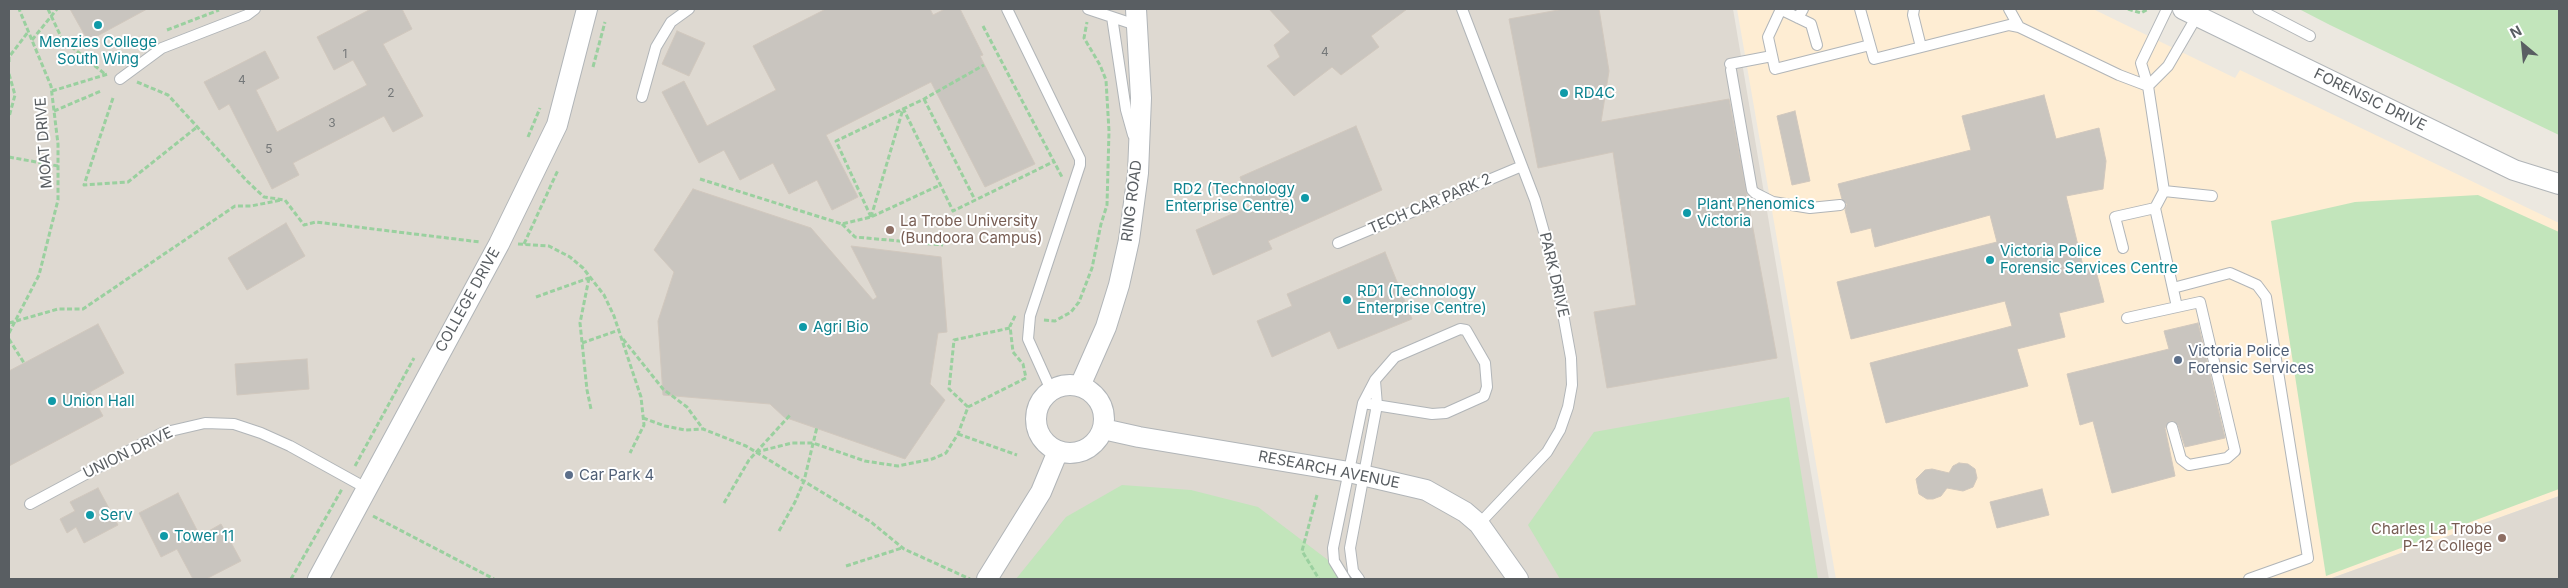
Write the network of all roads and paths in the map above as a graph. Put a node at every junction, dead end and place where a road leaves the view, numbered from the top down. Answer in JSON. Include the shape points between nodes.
{"nodes":[{"id":1,"x":19,"y":9,"type":"edge"},
{"id":2,"x":48,"y":9,"type":"edge"},
{"id":3,"x":57,"y":9,"type":"edge"},
{"id":4,"x":255,"y":9,"type":"edge"},
{"id":5,"x":588,"y":9,"type":"edge"},
{"id":6,"x":689,"y":9,"type":"edge"},
{"id":7,"x":1007,"y":9,"type":"edge"},
{"id":8,"x":1089,"y":9,"type":"edge"},
{"id":9,"x":1462,"y":9,"type":"edge"},
{"id":10,"x":1860,"y":9,"type":"edge"},
{"id":11,"x":1914,"y":9,"type":"edge"},
{"id":12,"x":2008,"y":9,"type":"edge"},
{"id":13,"x":2128,"y":9,"type":"edge"},
{"id":14,"x":2148,"y":9,"type":"edge"},
{"id":15,"x":2167,"y":9,"type":"edge"},
{"id":16,"x":2258,"y":9,"type":"edge"},
{"id":17,"x":1781,"y":10,"type":"edge"},
{"id":18,"x":2190,"y":12,"type":"edge"},
{"id":19,"x":1800,"y":13,"type":"edge"},
{"id":20,"x":51,"y":16,"type":"junction"},
{"id":21,"x":1112,"y":17,"type":"junction"},
{"id":22,"x":1137,"y":17,"type":"edge"},
{"id":23,"x":983,"y":26,"type":"dead end"},
{"id":24,"x":2019,"y":26,"type":"junction"},
{"id":25,"x":28,"y":32,"type":"junction"},
{"id":26,"x":2310,"y":36,"type":"dead end"},
{"id":27,"x":32,"y":40,"type":"junction"},
{"id":28,"x":1817,"y":45,"type":"dead end"},
{"id":29,"x":1870,"y":45,"type":"junction"},
{"id":30,"x":1921,"y":47,"type":"junction"},
{"id":31,"x":1772,"y":56,"type":"junction"},
{"id":32,"x":9,"y":62,"type":"edge"},
{"id":33,"x":984,"y":65,"type":"dead end"},
{"id":34,"x":9,"y":74,"type":"edge"},
{"id":35,"x":107,"y":76,"type":"dead end"},
{"id":36,"x":123,"y":78,"type":"joint"},
{"id":37,"x":2148,"y":86,"type":"junction"},
{"id":38,"x":101,"y":91,"type":"dead end"},
{"id":39,"x":642,"y":97,"type":"dead end"},
{"id":40,"x":113,"y":98,"type":"dead end"},
{"id":41,"x":924,"y":99,"type":"junction"},
{"id":42,"x":544,"y":100,"type":"dead end"},
{"id":43,"x":903,"y":108,"type":"junction"},
{"id":44,"x":54,"y":111,"type":"junction"},
{"id":45,"x":9,"y":117,"type":"edge"},
{"id":46,"x":197,"y":127,"type":"junction"},
{"id":47,"x":526,"y":144,"type":"dead end"},
{"id":48,"x":1138,"y":153,"type":"junction"},
{"id":49,"x":9,"y":157,"type":"edge"},
{"id":50,"x":1055,"y":162,"type":"junction"},
{"id":51,"x":58,"y":166,"type":"junction"},
{"id":52,"x":1522,"y":166,"type":"junction"},
{"id":53,"x":700,"y":179,"type":"dead end"},
{"id":54,"x":1061,"y":182,"type":"dead end"},
{"id":55,"x":2559,"y":184,"type":"edge"},
{"id":56,"x":940,"y":185,"type":"junction"},
{"id":57,"x":2164,"y":191,"type":"junction"},
{"id":58,"x":2212,"y":196,"type":"dead end"},
{"id":59,"x":285,"y":200,"type":"junction"},
{"id":60,"x":975,"y":200,"type":"junction"},
{"id":61,"x":1840,"y":205,"type":"dead end"},
{"id":62,"x":2155,"y":208,"type":"junction"},
{"id":63,"x":871,"y":217,"type":"junction"},
{"id":64,"x":842,"y":224,"type":"junction"},
{"id":65,"x":482,"y":233,"type":"dead end"},
{"id":66,"x":478,"y":242,"type":"junction"},
{"id":67,"x":1338,"y":243,"type":"dead end"},
{"id":68,"x":499,"y":244,"type":"junction"},
{"id":69,"x":944,"y":245,"type":"dead end"},
{"id":70,"x":2123,"y":248,"type":"dead end"},
{"id":71,"x":473,"y":250,"type":"dead end"},
{"id":72,"x":589,"y":278,"type":"junction"},
{"id":73,"x":2173,"y":288,"type":"junction"},
{"id":74,"x":536,"y":297,"type":"dead end"},
{"id":75,"x":2177,"y":307,"type":"junction"},
{"id":76,"x":2127,"y":318,"type":"dead end"},
{"id":77,"x":1041,"y":320,"type":"dead end"},
{"id":78,"x":9,"y":323,"type":"edge"},
{"id":79,"x":16,"y":323,"type":"junction"},
{"id":80,"x":1010,"y":328,"type":"dead end"},
{"id":81,"x":619,"y":330,"type":"junction"},
{"id":82,"x":9,"y":333,"type":"edge"},
{"id":83,"x":621,"y":337,"type":"junction"},
{"id":84,"x":9,"y":339,"type":"edge"},
{"id":85,"x":582,"y":343,"type":"junction"},
{"id":86,"x":416,"y":355,"type":"dead end"},
{"id":87,"x":24,"y":363,"type":"dead end"},
{"id":88,"x":1026,"y":378,"type":"dead end"},
{"id":89,"x":1375,"y":380,"type":"junction"},
{"id":90,"x":1080,"y":386,"type":"junction"},
{"id":91,"x":1051,"y":390,"type":"junction"},
{"id":92,"x":1363,"y":403,"type":"junction"},
{"id":93,"x":1377,"y":405,"type":"junction"},
{"id":94,"x":968,"y":407,"type":"junction"},
{"id":95,"x":592,"y":409,"type":"dead end"},
{"id":96,"x":791,"y":414,"type":"dead end"},
{"id":97,"x":643,"y":418,"type":"junction"},
{"id":98,"x":817,"y":427,"type":"dead end"},
{"id":99,"x":2172,"y":427,"type":"dead end"},
{"id":100,"x":703,"y":429,"type":"junction"},
{"id":101,"x":1103,"y":429,"type":"junction"},
{"id":102,"x":958,"y":434,"type":"junction"},
{"id":103,"x":813,"y":443,"type":"junction"},
{"id":104,"x":1058,"y":451,"type":"junction"},
{"id":105,"x":756,"y":452,"type":"junction"},
{"id":106,"x":630,"y":453,"type":"dead end"},
{"id":107,"x":1017,"y":456,"type":"dead end"},
{"id":108,"x":1357,"y":473,"type":"junction"},
{"id":109,"x":348,"y":477,"type":"junction"},
{"id":110,"x":804,"y":481,"type":"junction"},
{"id":111,"x":366,"y":488,"type":"junction"},
{"id":112,"x":1317,"y":495,"type":"dead end"},
{"id":113,"x":724,"y":503,"type":"dead end"},
{"id":114,"x":30,"y":504,"type":"dead end"},
{"id":115,"x":357,"y":507,"type":"junction"},
{"id":116,"x":1479,"y":524,"type":"junction"},
{"id":117,"x":779,"y":531,"type":"dead end"},
{"id":118,"x":902,"y":548,"type":"junction"},
{"id":119,"x":846,"y":566,"type":"dead end"},
{"id":120,"x":291,"y":579,"type":"edge"},
{"id":121,"x":318,"y":579,"type":"edge"},
{"id":122,"x":494,"y":579,"type":"edge"},
{"id":123,"x":971,"y":579,"type":"edge"},
{"id":124,"x":987,"y":579,"type":"edge"},
{"id":125,"x":1319,"y":579,"type":"edge"},
{"id":126,"x":1346,"y":579,"type":"edge"},
{"id":127,"x":1359,"y":579,"type":"edge"},
{"id":128,"x":1518,"y":579,"type":"edge"},
{"id":129,"x":2249,"y":579,"type":"edge"}],
"edges":[{"from":1,"to":25,"type":"path","name":"MOAT DRIVE"},
{"from":2,"to":20,"type":"path"},
{"from":3,"to":20,"type":"path"},
{"from":4,"to":36,"type":"lane","via":[[162,48]]},
{"from":5,"to":68,"type":"street","name":"COLLEGE DRIVE","via":[[558,125]]},
{"from":6,"to":39,"type":"lane","via":[[671,22],[656,47]]},
{"from":7,"to":91,"type":"lane","via":[[1080,158],[1030,316],[1028,338]]},
{"from":8,"to":21,"type":"lane"},
{"from":8,"to":77,"type":"path","via":[[1084,38],[1106,80],[1109,131],[1107,205],[1092,268],[1079,302],[1071,312],[1055,321]]},
{"from":9,"to":52,"type":"lane","name":"PARK DRIVE"},
{"from":10,"to":29,"type":"lane"},
{"from":11,"to":30,"type":"lane"},
{"from":12,"to":24,"type":"lane"},
{"from":13,"to":14,"type":"path","via":[[2141,13]]},
{"from":15,"to":37,"type":"lane","via":[[2141,63]]},
{"from":16,"to":26,"type":"lane"},
{"from":17,"to":19,"type":"lane"},
{"from":17,"to":31,"type":"lane","via":[[1768,37]]},
{"from":18,"to":37,"type":"lane","via":[[2168,66]]},
{"from":18,"to":55,"type":"street","name":"FORENSIC DRIVE","via":[[2514,170]]},
{"from":19,"to":28,"type":"lane","via":[[1811,24]]},
{"from":20,"to":27,"type":"path"},
{"from":20,"to":35,"type":"path","via":[[62,39]]},
{"from":21,"to":22,"type":"lane"},
{"from":21,"to":48,"type":"lane","via":[[1126,110]]},
{"from":22,"to":48,"type":"street","name":"RING ROAD","via":[[1141,98]]},
{"from":23,"to":50,"type":"path"},
{"from":24,"to":30,"type":"lane","via":[[1997,27]]},
{"from":24,"to":37,"type":"lane"},
{"from":25,"to":27,"type":"path","name":"MOAT DRIVE"},
{"from":25,"to":32,"type":"path","via":[[9,56]]},
{"from":27,"to":44,"type":"path","name":"MOAT DRIVE","via":[[51,86]]},
{"from":29,"to":30,"type":"lane","via":[[1874,59]]},
{"from":29,"to":31,"type":"lane","via":[[1775,69]]},
{"from":31,"to":61,"type":"lane","via":[[1730,67],[1755,193],[1773,202],[1810,208]]},
{"from":33,"to":41,"type":"path"},
{"from":34,"to":45,"type":"path","via":[[15,95]]},
{"from":36,"to":46,"type":"path","via":[[168,95]]},
{"from":37,"to":57,"type":"lane"},
{"from":38,"to":44,"type":"path"},
{"from":40,"to":46,"type":"path","via":[[84,185],[128,182]]},
{"from":41,"to":43,"type":"path"},
{"from":41,"to":60,"type":"path"},
{"from":42,"to":47,"type":"path"},
{"from":43,"to":56,"type":"path"},
{"from":43,"to":63,"type":"path"},
{"from":43,"to":63,"type":"path","via":[[836,141]]},
{"from":44,"to":51,"type":"path","name":"MOAT DRIVE"},
{"from":46,"to":59,"type":"path","via":[[264,197]]},
{"from":48,"to":90,"type":"street","name":"RING ROAD","via":[[1119,285],[1106,327]]},
{"from":49,"to":51,"type":"path"},
{"from":50,"to":54,"type":"path","via":[[1063,177]]},
{"from":50,"to":60,"type":"path"},
{"from":51,"to":79,"type":"path","name":"MOAT DRIVE","via":[[58,200],[39,275]]},
{"from":52,"to":67,"type":"lane","name":"TECH CAR PARK 2"},
{"from":52,"to":116,"type":"lane","name":"PARK DRIVE","via":[[1556,275],[1571,358],[1572,385],[1560,430],[1547,452]]},
{"from":53,"to":64,"type":"path"},
{"from":56,"to":60,"type":"path","via":[[953,211]]},
{"from":56,"to":63,"type":"path"},
{"from":57,"to":58,"type":"lane"},
{"from":57,"to":62,"type":"lane"},
{"from":59,"to":66,"type":"path","via":[[304,225],[316,222]]},
{"from":59,"to":79,"type":"path","via":[[235,206],[83,309],[58,309]]},
{"from":62,"to":70,"type":"lane","via":[[2115,217]]},
{"from":62,"to":73,"type":"lane"},
{"from":63,"to":64,"type":"path"},
{"from":64,"to":69,"type":"path","via":[[855,238]]},
{"from":65,"to":66,"type":"path"},
{"from":66,"to":68,"type":"path"},
{"from":66,"to":71,"type":"path"},
{"from":68,"to":72,"type":"path","via":[[549,246],[570,257]]},
{"from":68,"to":111,"type":"street","name":"COLLEGE DRIVE"},
{"from":72,"to":74,"type":"path"},
{"from":72,"to":81,"type":"path","via":[[604,295]]},
{"from":72,"to":85,"type":"path","via":[[580,323]]},
{"from":73,"to":75,"type":"lane"},
{"from":73,"to":129,"type":"lane","via":[[2230,273],[2257,285],[2266,297],[2308,558]]},
{"from":75,"to":76,"type":"lane"},
{"from":75,"to":99,"type":"lane","via":[[2200,302],[2235,451],[2227,458],[2189,465],[2181,458]]},
{"from":78,"to":79,"type":"path"},
{"from":79,"to":82,"type":"path","name":"MOAT DRIVE"},
{"from":80,"to":94,"type":"path","via":[[954,340],[948,389]]},
{"from":81,"to":83,"type":"path"},
{"from":81,"to":85,"type":"path"},
{"from":83,"to":97,"type":"path","via":[[641,397]]},
{"from":83,"to":100,"type":"path","via":[[663,389],[687,407]]},
{"from":84,"to":87,"type":"path"},
{"from":85,"to":95,"type":"path"},
{"from":86,"to":109,"type":"path"},
{"from":88,"to":94,"type":"path"},
{"from":89,"to":92,"type":"lane"},
{"from":89,"to":93,"type":"lane"},
{"from":89,"to":93,"type":"lane","via":[[1395,357],[1463,328],[1481,353],[1487,371],[1484,396],[1446,413],[1438,415]]},
{"from":90,"to":91,"type":"street","via":[[1060,386]]},
{"from":90,"to":101,"type":"street","via":[[1090,390],[1101,403],[1105,418]]},
{"from":91,"to":104,"type":"street","via":[[1038,407],[1037,428],[1046,442]]},
{"from":92,"to":93,"type":"lane"},
{"from":92,"to":108,"type":"lane"},
{"from":93,"to":108,"type":"lane"},
{"from":94,"to":102,"type":"path"},
{"from":96,"to":105,"type":"path"},
{"from":97,"to":100,"type":"path","via":[[685,430]]},
{"from":97,"to":106,"type":"path","via":[[644,425]]},
{"from":98,"to":103,"type":"path"},
{"from":100,"to":105,"type":"path"},
{"from":101,"to":104,"type":"street","via":[[1090,447],[1080,452]]},
{"from":101,"to":108,"type":"street","name":"RESEARCH AVENUE"},
{"from":102,"to":103,"type":"path","via":[[946,453],[898,466],[865,461]]},
{"from":102,"to":107,"type":"path"},
{"from":103,"to":105,"type":"path","via":[[792,443]]},
{"from":103,"to":110,"type":"path"},
{"from":104,"to":124,"type":"street","via":[[1041,492]]},
{"from":105,"to":110,"type":"path"},
{"from":105,"to":113,"type":"path","via":[[743,468]]},
{"from":108,"to":116,"type":"street","name":"RESEARCH AVENUE","via":[[1426,490],[1465,512]]},
{"from":108,"to":126,"type":"lane","via":[[1332,555]]},
{"from":108,"to":127,"type":"lane","via":[[1350,548],[1353,571]]},
{"from":109,"to":111,"type":"lane","name":"UNION DRIVE"},
{"from":109,"to":114,"type":"lane","name":"UNION DRIVE","via":[[261,433],[234,424],[205,423],[162,433]]},
{"from":109,"to":120,"type":"path"},
{"from":110,"to":117,"type":"path"},
{"from":110,"to":118,"type":"path","via":[[871,522]]},
{"from":111,"to":115,"type":"street","name":"COLLEGE DRIVE"},
{"from":112,"to":125,"type":"path","via":[[1302,551]]},
{"from":115,"to":121,"type":"street","name":"COLLEGE DRIVE"},
{"from":115,"to":122,"type":"path"},
{"from":116,"to":128,"type":"street","name":"RESEARCH AVENUE"},
{"from":118,"to":119,"type":"path"},
{"from":118,"to":123,"type":"path"}]}
